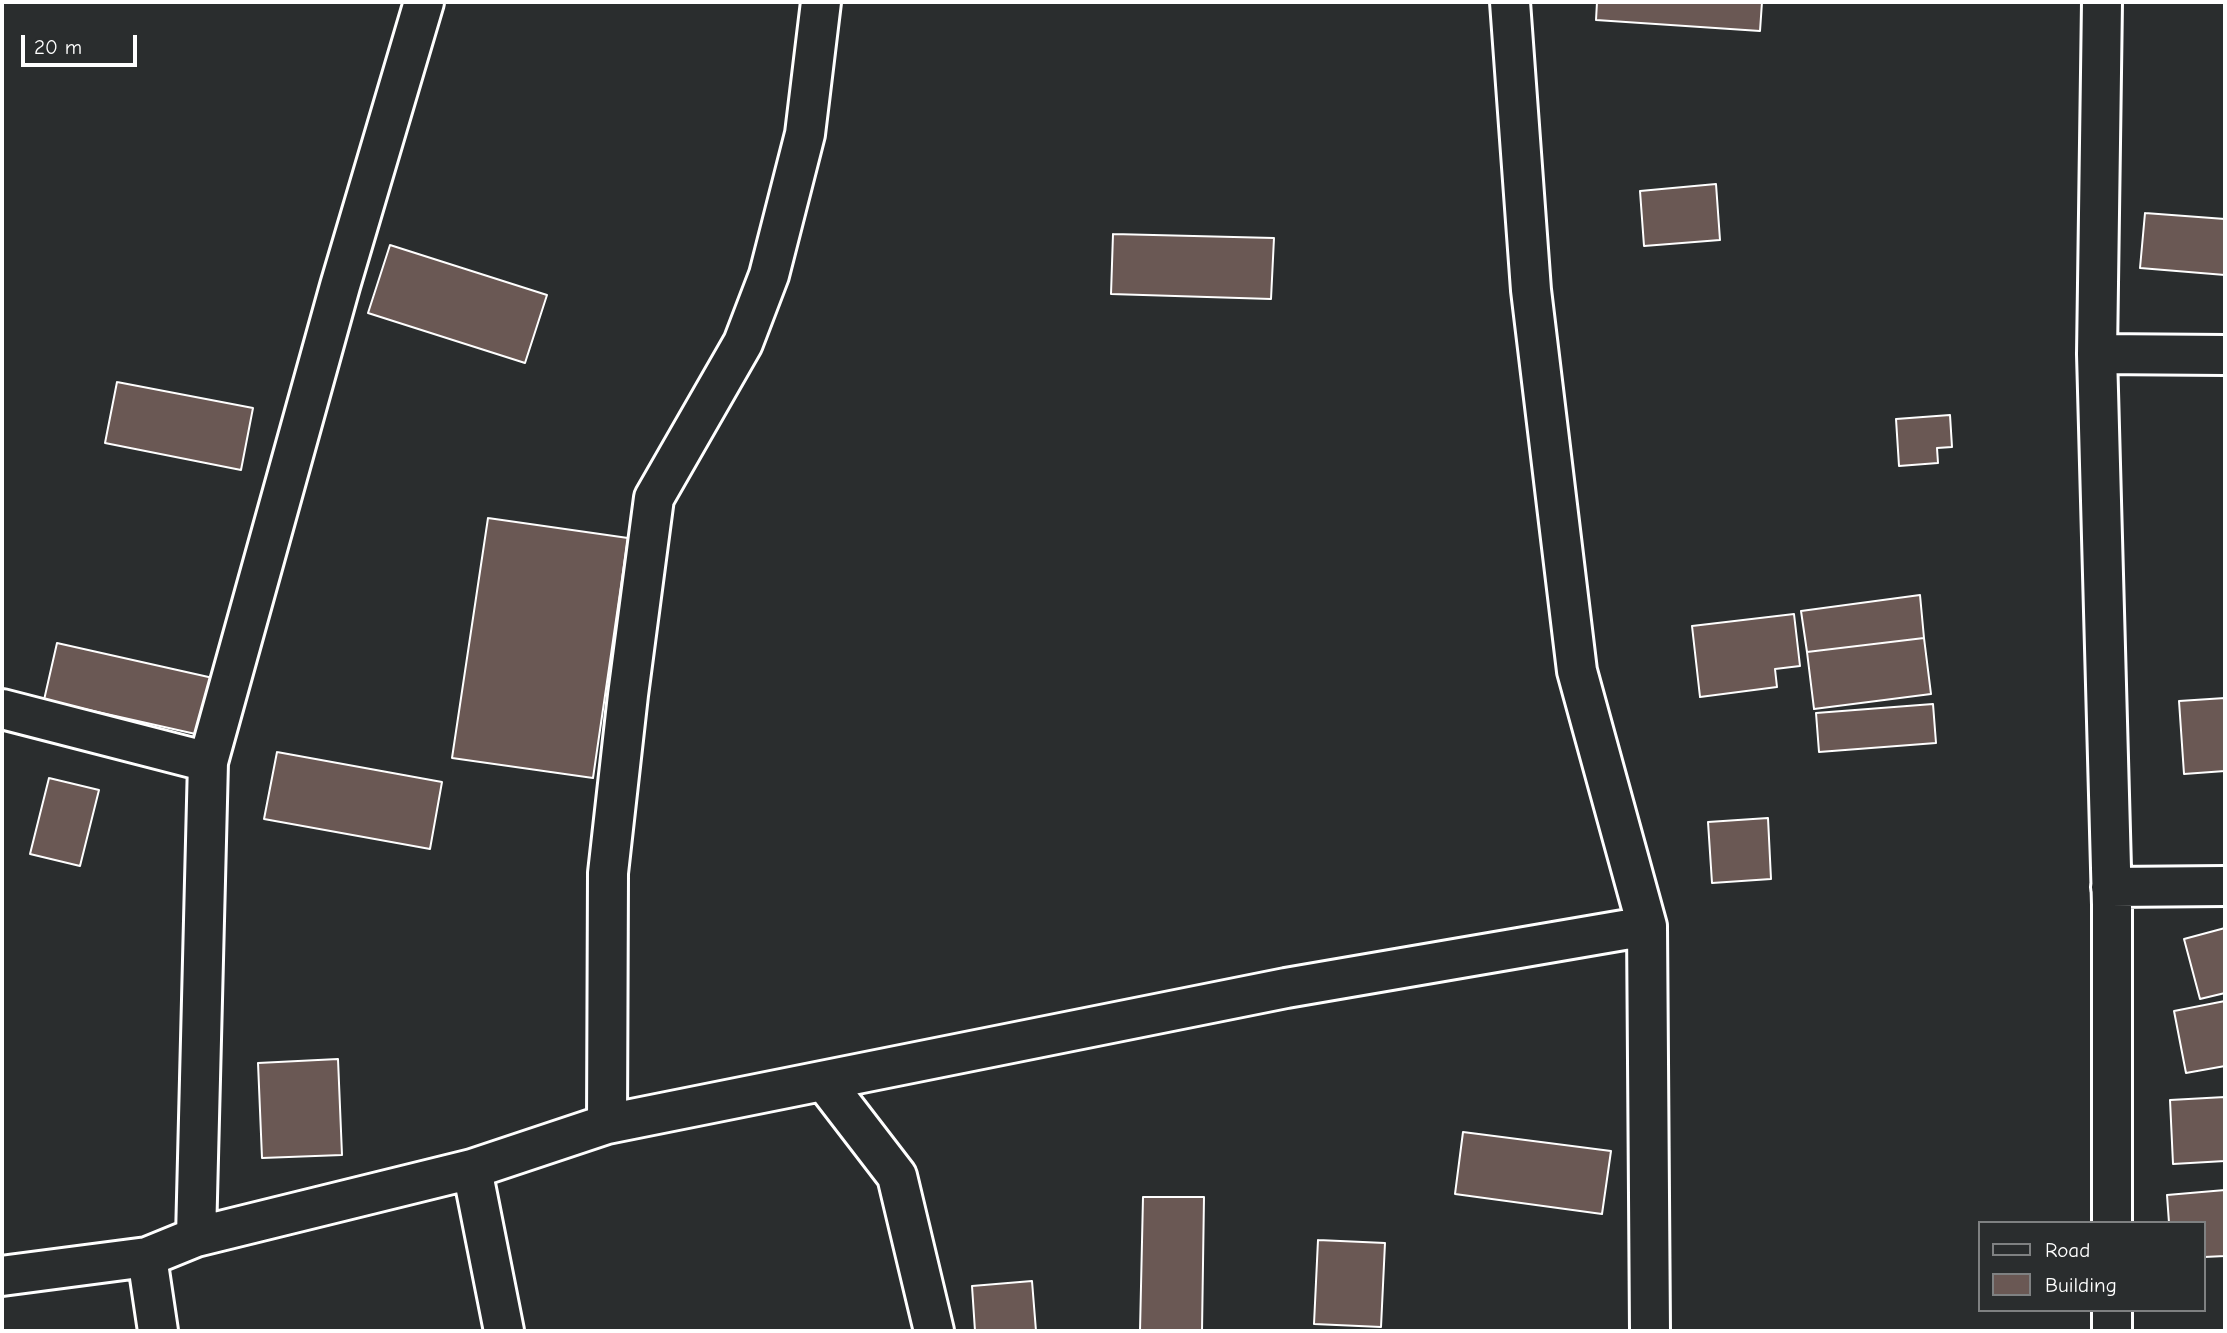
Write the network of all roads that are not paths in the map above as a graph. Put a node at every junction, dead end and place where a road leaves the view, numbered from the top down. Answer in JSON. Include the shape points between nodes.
{"nodes":[{"id":1,"x":424,"y":2,"type":"edge"},
{"id":2,"x":821,"y":2,"type":"edge"},
{"id":3,"x":1510,"y":2,"type":"edge"},
{"id":4,"x":2102,"y":2,"type":"edge"},
{"id":5,"x":2097,"y":354,"type":"junction"},
{"id":6,"x":2225,"y":355,"type":"edge"},
{"id":7,"x":2,"y":709,"type":"edge"},
{"id":8,"x":208,"y":762,"type":"junction"},
{"id":9,"x":2225,"y":886,"type":"edge"},
{"id":10,"x":2111,"y":887,"type":"junction"},
{"id":11,"x":1647,"y":926,"type":"junction"},
{"id":12,"x":824,"y":1081,"type":"junction"},
{"id":13,"x":607,"y":1124,"type":"junction"},
{"id":14,"x":471,"y":1169,"type":"junction"},
{"id":15,"x":2112,"y":1221,"type":"edge"},
{"id":16,"x":196,"y":1237,"type":"junction"},
{"id":17,"x":147,"y":1256,"type":"junction"},
{"id":18,"x":2,"y":1276,"type":"edge"},
{"id":19,"x":2112,"y":1312,"type":"edge"},
{"id":20,"x":158,"y":1331,"type":"edge"},
{"id":21,"x":504,"y":1331,"type":"edge"},
{"id":22,"x":934,"y":1331,"type":"edge"},
{"id":23,"x":1650,"y":1331,"type":"edge"},
{"id":24,"x":2112,"y":1331,"type":"edge"}],
"edges":[{"from":1,"to":8,"type":"street"},
{"from":2,"to":13,"type":"street","via":[[804,134],[769,275],[743,343],[654,498],[608,873]]},
{"from":3,"to":11,"type":"street","via":[[1531,290],[1577,671]]},
{"from":4,"to":5,"type":"street"},
{"from":5,"to":6,"type":"street"},
{"from":5,"to":10,"type":"street"},
{"from":7,"to":8,"type":"street"},
{"from":8,"to":16,"type":"street"},
{"from":9,"to":10,"type":"street"},
{"from":10,"to":15,"type":"street"},
{"from":11,"to":12,"type":"street","via":[[1286,988]]},
{"from":11,"to":23,"type":"street"},
{"from":12,"to":13,"type":"street"},
{"from":12,"to":22,"type":"street","via":[[897,1176]]},
{"from":13,"to":14,"type":"street"},
{"from":14,"to":16,"type":"street"},
{"from":14,"to":21,"type":"street"},
{"from":16,"to":17,"type":"street"},
{"from":17,"to":18,"type":"street"},
{"from":17,"to":20,"type":"street"},
{"from":19,"to":24,"type":"street"}]}
